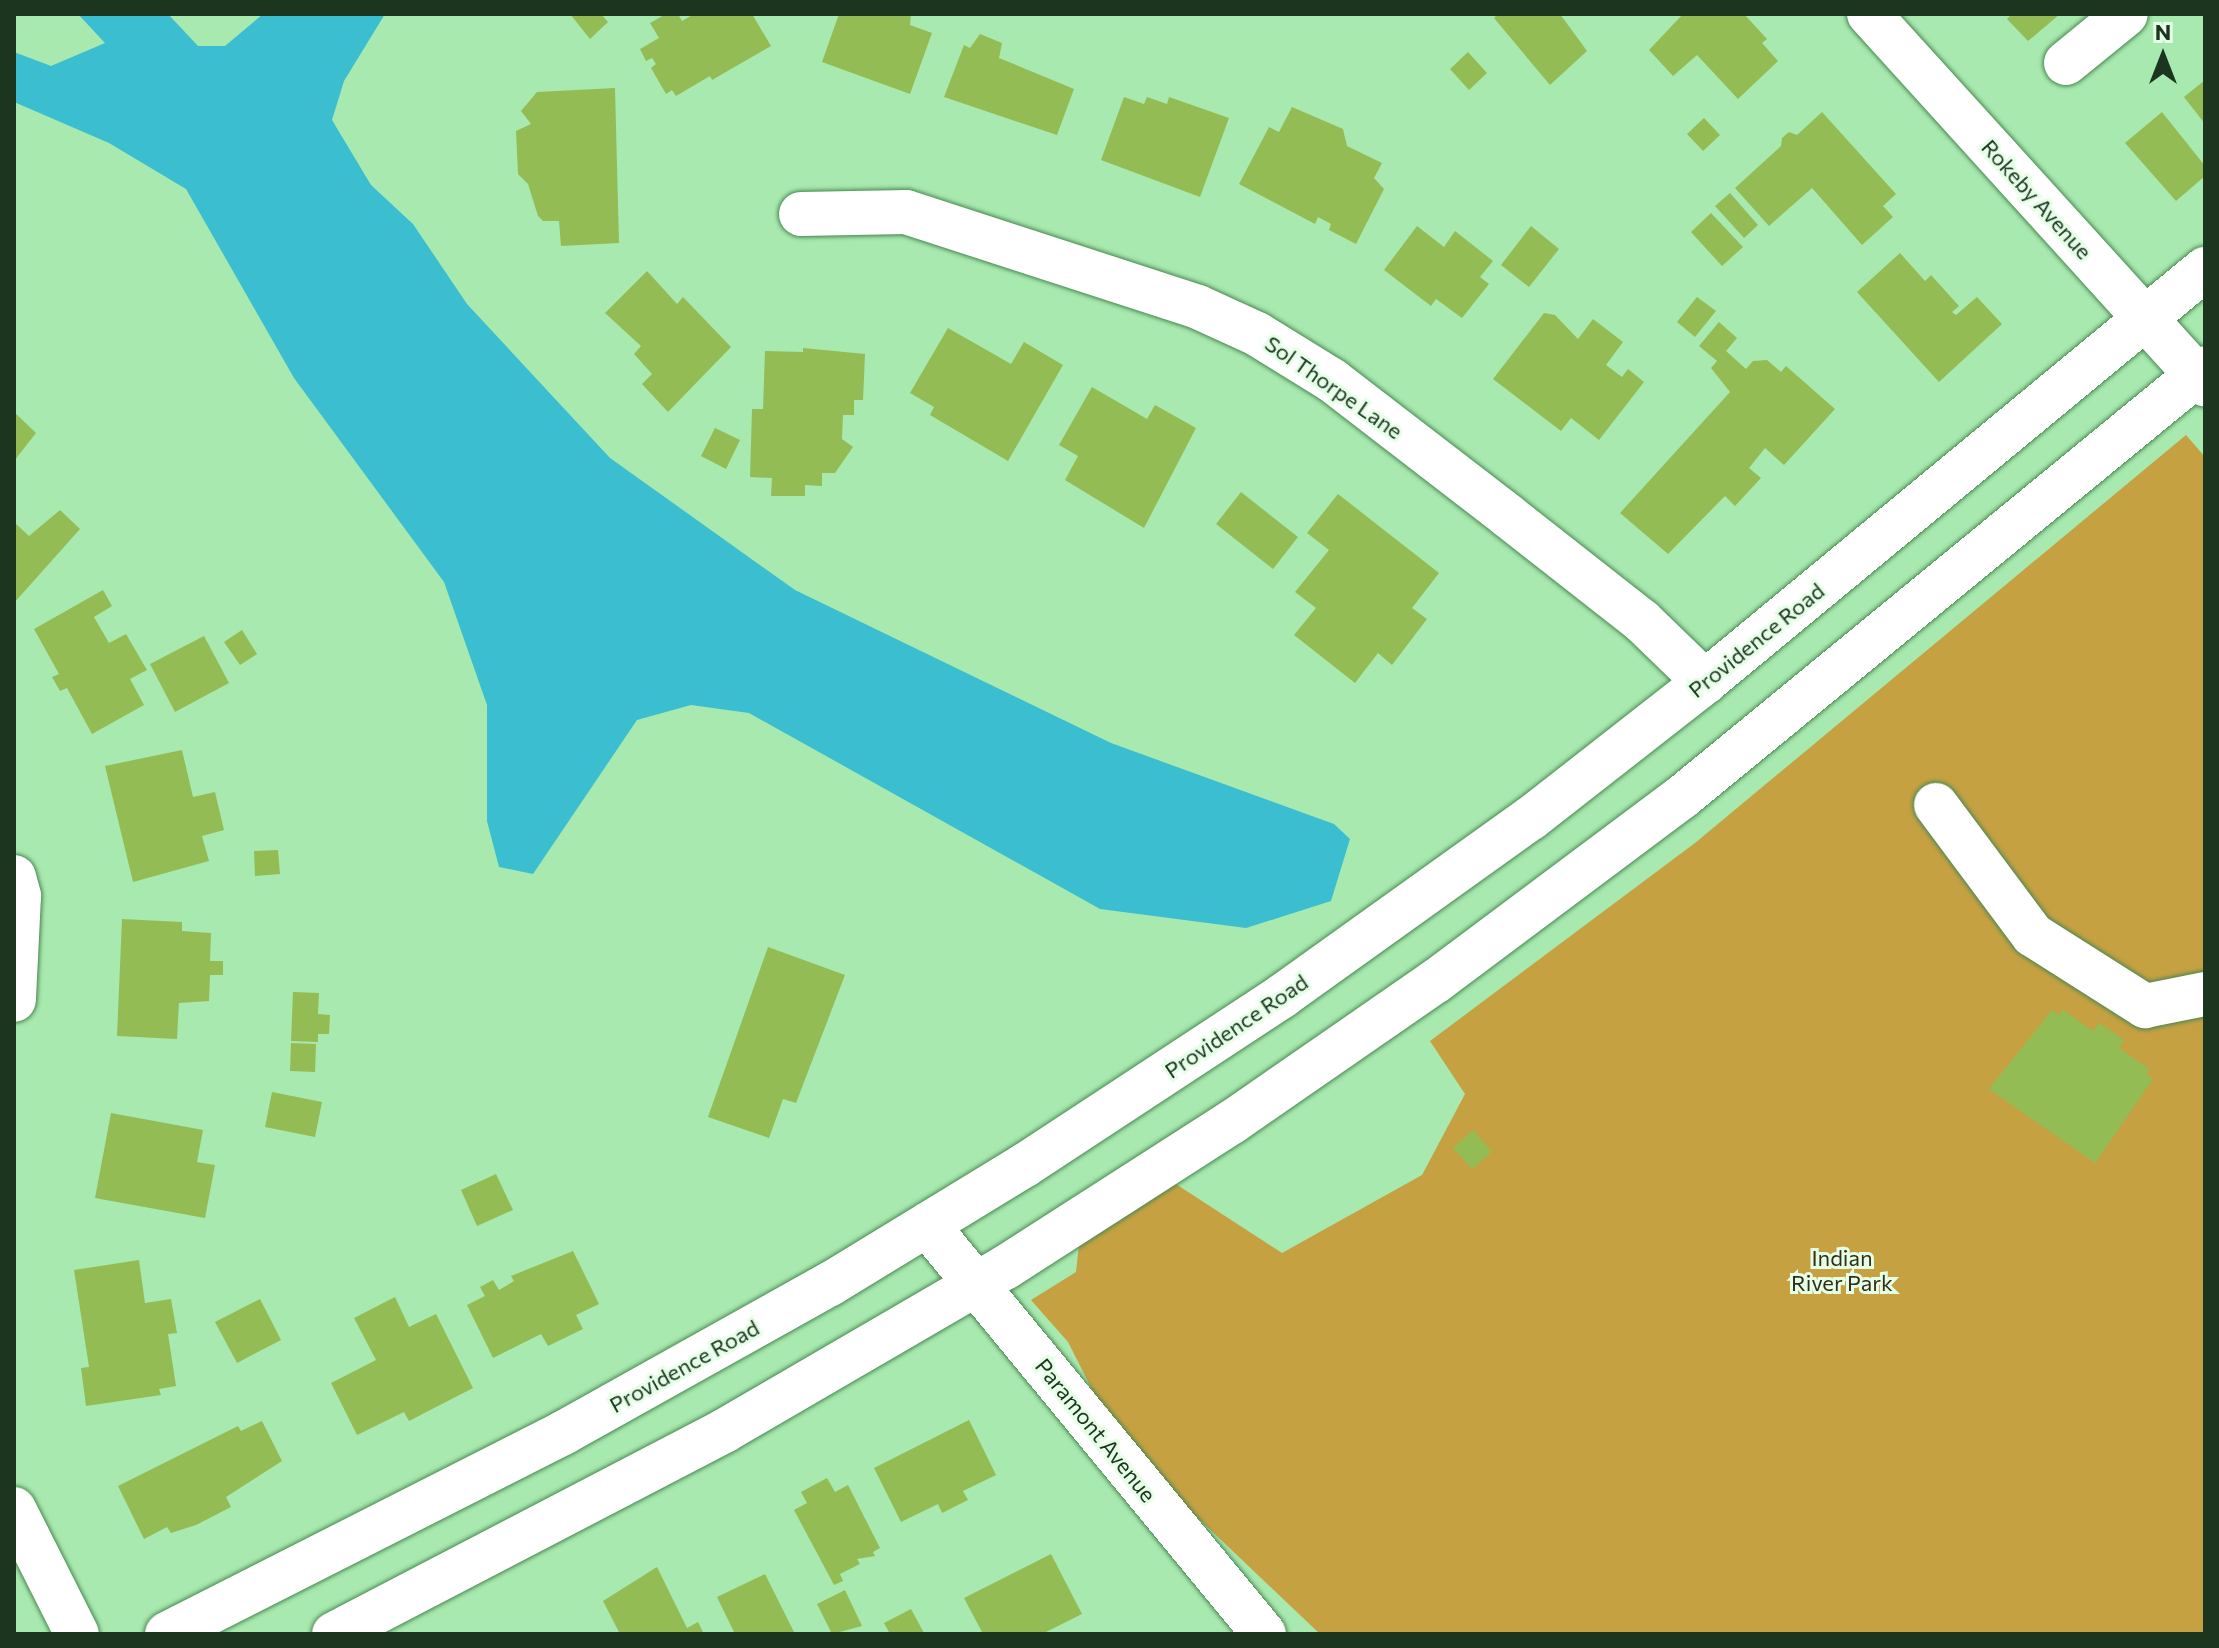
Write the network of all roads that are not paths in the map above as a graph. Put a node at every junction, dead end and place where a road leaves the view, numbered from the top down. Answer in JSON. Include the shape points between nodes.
{"nodes":[{"id":1,"x":1869,"y":14,"type":"edge"},
{"id":2,"x":2126,"y":14,"type":"edge"},
{"id":3,"x":2066,"y":63,"type":"dead end"},
{"id":4,"x":801,"y":214,"type":"dead end"},
{"id":5,"x":2205,"y":269,"type":"edge"},
{"id":6,"x":2146,"y":318,"type":"junction"},
{"id":7,"x":2202,"y":376,"type":"edge"},
{"id":8,"x":1705,"y":682,"type":"junction"},
{"id":9,"x":1936,"y":805,"type":"dead end"},
{"id":10,"x":14,"y":877,"type":"edge"},
{"id":11,"x":15,"y":994,"type":"edge"},
{"id":12,"x":2205,"y":994,"type":"edge"},
{"id":13,"x":927,"y":1225,"type":"junction"},
{"id":14,"x":976,"y":1285,"type":"junction"},
{"id":15,"x":14,"y":1509,"type":"edge"},
{"id":16,"x":77,"y":1634,"type":"edge"},
{"id":17,"x":167,"y":1634,"type":"edge"},
{"id":18,"x":334,"y":1634,"type":"edge"},
{"id":19,"x":1264,"y":1634,"type":"edge"}],
"edges":[{"from":1,"to":6,"type":"main road","name":"Rokeby Avenue"},
{"from":2,"to":3,"type":"main road"},
{"from":4,"to":8,"type":"main road","name":"Sol Thorpe Lane","via":[[906,212],[1198,307],[1257,334],[1333,381],[1508,516],[1642,621]]},
{"from":5,"to":6,"type":"main road","name":"Providence Road"},
{"from":6,"to":7,"type":"main road","name":"Rokeby Avenue"},
{"from":6,"to":8,"type":"main road","name":"Providence Road"},
{"from":7,"to":14,"type":"main road","via":[[1814,692],[1560,890],[1232,1122]]},
{"from":8,"to":13,"type":"main road","name":"Providence Road","via":[[1531,818],[1282,996]]},
{"from":9,"to":12,"type":"main road","via":[[2033,935],[2145,1006]]},
{"from":10,"to":11,"type":"main road","via":[[19,896]]},
{"from":13,"to":14,"type":"main road","name":"Paramont Avenue"},
{"from":13,"to":17,"type":"main road","name":"Providence Road","via":[[576,1425]]},
{"from":14,"to":18,"type":"main road","via":[[603,1498]]},
{"from":14,"to":19,"type":"main road","name":"Paramont Avenue"},
{"from":15,"to":16,"type":"main road"}]}
